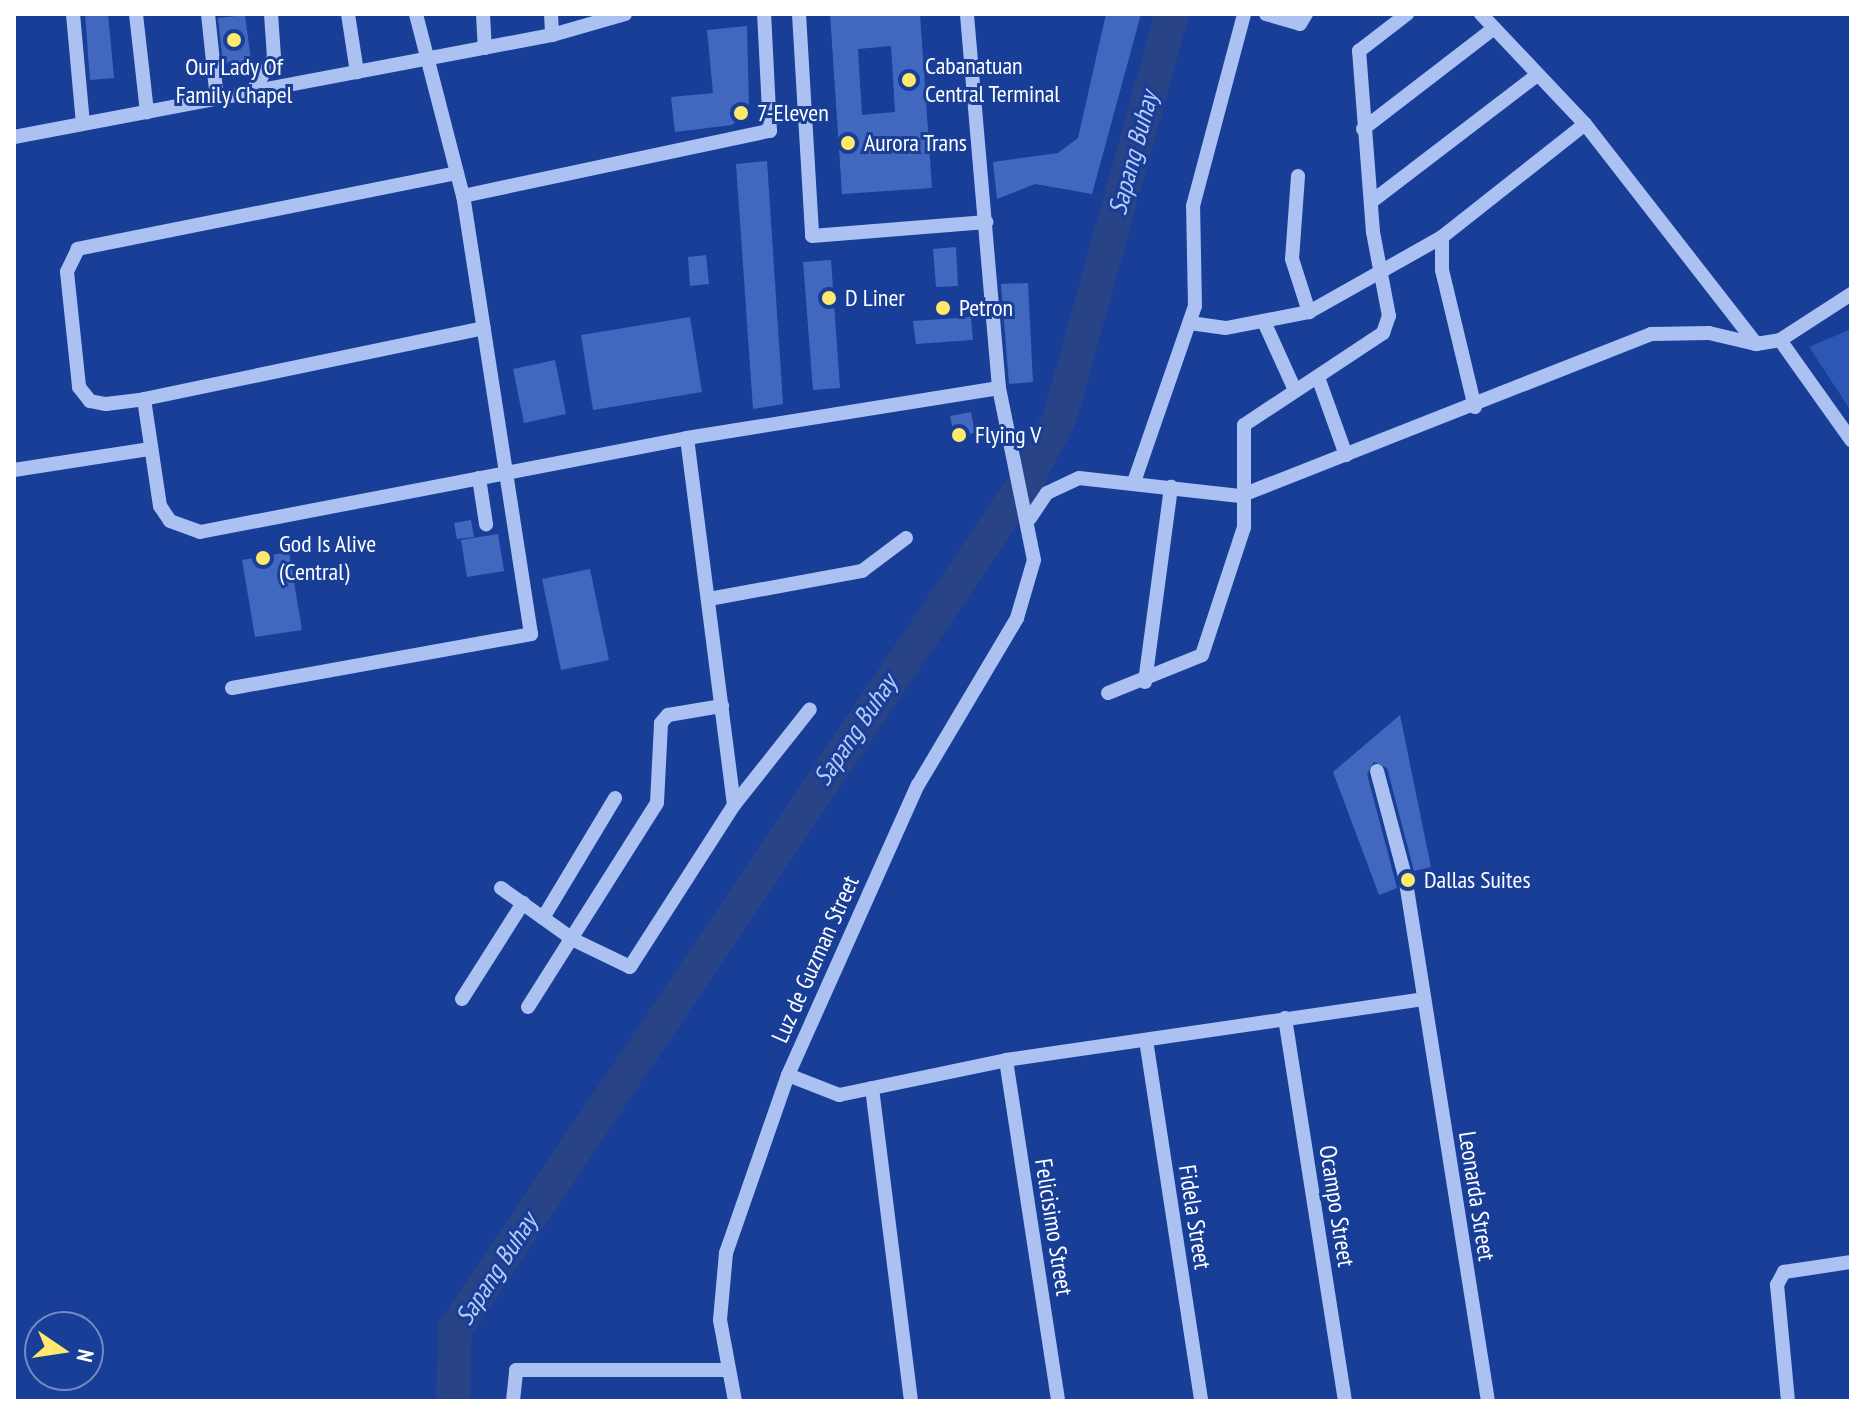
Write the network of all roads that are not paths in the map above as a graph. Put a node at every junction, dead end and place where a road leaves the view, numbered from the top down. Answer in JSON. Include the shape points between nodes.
{"nodes":[{"id":1,"x":73,"y":14,"type":"edge"},
{"id":2,"x":136,"y":14,"type":"edge"},
{"id":3,"x":208,"y":14,"type":"edge"},
{"id":4,"x":271,"y":14,"type":"edge"},
{"id":5,"x":348,"y":14,"type":"edge"},
{"id":6,"x":416,"y":14,"type":"edge"},
{"id":7,"x":483,"y":14,"type":"edge"},
{"id":8,"x":551,"y":14,"type":"edge"},
{"id":9,"x":625,"y":14,"type":"edge"},
{"id":10,"x":764,"y":14,"type":"edge"},
{"id":11,"x":799,"y":14,"type":"edge"},
{"id":12,"x":967,"y":14,"type":"edge"},
{"id":13,"x":1244,"y":14,"type":"edge"},
{"id":14,"x":1266,"y":14,"type":"edge"},
{"id":15,"x":1306,"y":14,"type":"edge"},
{"id":16,"x":1407,"y":14,"type":"edge"},
{"id":17,"x":1481,"y":14,"type":"edge"},
{"id":18,"x":1493,"y":29,"type":"junction"},
{"id":19,"x":552,"y":35,"type":"junction"},
{"id":20,"x":485,"y":48,"type":"junction"},
{"id":21,"x":423,"y":61,"type":"junction"},
{"id":22,"x":357,"y":72,"type":"junction"},
{"id":23,"x":1533,"y":78,"type":"junction"},
{"id":24,"x":252,"y":92,"type":"junction"},
{"id":25,"x":217,"y":99,"type":"junction"},
{"id":26,"x":147,"y":112,"type":"junction"},
{"id":27,"x":83,"y":124,"type":"junction"},
{"id":28,"x":1585,"y":124,"type":"junction"},
{"id":29,"x":1363,"y":129,"type":"junction"},
{"id":30,"x":14,"y":137,"type":"edge"},
{"id":31,"x":457,"y":173,"type":"junction"},
{"id":32,"x":1298,"y":176,"type":"dead end"},
{"id":33,"x":463,"y":196,"type":"junction"},
{"id":34,"x":1371,"y":202,"type":"junction"},
{"id":35,"x":986,"y":222,"type":"junction"},
{"id":36,"x":1442,"y":237,"type":"junction"},
{"id":37,"x":1382,"y":272,"type":"junction"},
{"id":38,"x":1851,"y":294,"type":"edge"},
{"id":39,"x":1309,"y":312,"type":"junction"},
{"id":40,"x":1190,"y":323,"type":"junction"},
{"id":41,"x":1265,"y":324,"type":"junction"},
{"id":42,"x":484,"y":328,"type":"junction"},
{"id":43,"x":1780,"y":340,"type":"junction"},
{"id":44,"x":1756,"y":344,"type":"junction"},
{"id":45,"x":1319,"y":380,"type":"junction"},
{"id":46,"x":999,"y":388,"type":"junction"},
{"id":47,"x":1295,"y":390,"type":"junction"},
{"id":48,"x":144,"y":399,"type":"junction"},
{"id":49,"x":1475,"y":407,"type":"junction"},
{"id":50,"x":687,"y":438,"type":"junction"},
{"id":51,"x":1851,"y":440,"type":"edge"},
{"id":52,"x":150,"y":449,"type":"junction"},
{"id":53,"x":1346,"y":455,"type":"junction"},
{"id":54,"x":14,"y":470,"type":"edge"},
{"id":55,"x":508,"y":472,"type":"junction"},
{"id":56,"x":479,"y":478,"type":"junction"},
{"id":57,"x":1134,"y":482,"type":"junction"},
{"id":58,"x":1171,"y":487,"type":"junction"},
{"id":59,"x":1240,"y":496,"type":"junction"},
{"id":60,"x":1030,"y":518,"type":"junction"},
{"id":61,"x":486,"y":524,"type":"dead end"},
{"id":62,"x":906,"y":538,"type":"dead end"},
{"id":63,"x":709,"y":599,"type":"junction"},
{"id":64,"x":1145,"y":682,"type":"junction"},
{"id":65,"x":232,"y":688,"type":"dead end"},
{"id":66,"x":1108,"y":693,"type":"dead end"},
{"id":67,"x":722,"y":706,"type":"junction"},
{"id":68,"x":810,"y":709,"type":"dead end"},
{"id":69,"x":1377,"y":771,"type":"dead end"},
{"id":70,"x":615,"y":798,"type":"dead end"},
{"id":71,"x":734,"y":805,"type":"junction"},
{"id":72,"x":501,"y":888,"type":"dead end"},
{"id":73,"x":523,"y":903,"type":"junction"},
{"id":74,"x":543,"y":918,"type":"junction"},
{"id":75,"x":574,"y":940,"type":"junction"},
{"id":76,"x":462,"y":999,"type":"dead end"},
{"id":77,"x":1422,"y":999,"type":"junction"},
{"id":78,"x":528,"y":1007,"type":"dead end"},
{"id":79,"x":1285,"y":1018,"type":"junction"},
{"id":80,"x":1146,"y":1040,"type":"junction"},
{"id":81,"x":1006,"y":1060,"type":"junction"},
{"id":82,"x":788,"y":1075,"type":"junction"},
{"id":83,"x":872,"y":1088,"type":"junction"},
{"id":84,"x":1851,"y":1262,"type":"edge"},
{"id":85,"x":729,"y":1370,"type":"junction"},
{"id":86,"x":513,"y":1401,"type":"edge"},
{"id":87,"x":735,"y":1401,"type":"edge"},
{"id":88,"x":911,"y":1401,"type":"edge"},
{"id":89,"x":1058,"y":1401,"type":"edge"},
{"id":90,"x":1201,"y":1401,"type":"edge"},
{"id":91,"x":1345,"y":1401,"type":"edge"},
{"id":92,"x":1488,"y":1401,"type":"edge"},
{"id":93,"x":1788,"y":1401,"type":"edge"}],
"edges":[{"from":1,"to":27,"type":"street"},
{"from":2,"to":26,"type":"street"},
{"from":3,"to":25,"type":"street"},
{"from":4,"to":24,"type":"street","via":[[274,57]]},
{"from":5,"to":22,"type":"street"},
{"from":6,"to":21,"type":"street"},
{"from":7,"to":20,"type":"street"},
{"from":8,"to":19,"type":"street"},
{"from":9,"to":19,"type":"street"},
{"from":10,"to":33,"type":"street","via":[[770,131]]},
{"from":11,"to":35,"type":"street","via":[[812,236]]},
{"from":12,"to":35,"type":"street"},
{"from":13,"to":40,"type":"street","via":[[1193,206]]},
{"from":14,"to":15,"type":"street","via":[[1300,24]]},
{"from":16,"to":29,"type":"street","via":[[1359,51]]},
{"from":17,"to":18,"type":"street"},
{"from":18,"to":23,"type":"street"},
{"from":18,"to":29,"type":"street"},
{"from":19,"to":20,"type":"street"},
{"from":20,"to":21,"type":"street"},
{"from":21,"to":22,"type":"street"},
{"from":21,"to":31,"type":"street","via":[[433,68]]},
{"from":22,"to":24,"type":"street"},
{"from":23,"to":28,"type":"street"},
{"from":23,"to":34,"type":"street"},
{"from":24,"to":25,"type":"street"},
{"from":25,"to":26,"type":"street"},
{"from":26,"to":27,"type":"street"},
{"from":27,"to":30,"type":"street"},
{"from":28,"to":36,"type":"street"},
{"from":28,"to":44,"type":"street"},
{"from":29,"to":34,"type":"street"},
{"from":31,"to":33,"type":"street"},
{"from":31,"to":48,"type":"street","via":[[78,249],[67,272],[79,387],[90,401],[106,404]]},
{"from":32,"to":39,"type":"street","via":[[1292,259]]},
{"from":33,"to":42,"type":"street"},
{"from":34,"to":37,"type":"street"},
{"from":35,"to":46,"type":"street"},
{"from":36,"to":37,"type":"street"},
{"from":36,"to":49,"type":"street","via":[[1442,270]]},
{"from":37,"to":39,"type":"street"},
{"from":37,"to":45,"type":"street","via":[[1389,316],[1383,333]]},
{"from":38,"to":43,"type":"street"},
{"from":39,"to":41,"type":"street"},
{"from":40,"to":41,"type":"street"},
{"from":40,"to":57,"type":"street"},
{"from":41,"to":47,"type":"street"},
{"from":42,"to":48,"type":"street"},
{"from":42,"to":55,"type":"street"},
{"from":43,"to":44,"type":"street"},
{"from":43,"to":51,"type":"street"},
{"from":44,"to":49,"type":"street","via":[[1709,333],[1651,334]]},
{"from":45,"to":47,"type":"street"},
{"from":45,"to":53,"type":"street"},
{"from":46,"to":50,"type":"street"},
{"from":46,"to":60,"type":"street"},
{"from":47,"to":59,"type":"street","via":[[1244,425]]},
{"from":48,"to":52,"type":"street"},
{"from":49,"to":53,"type":"street"},
{"from":50,"to":55,"type":"street"},
{"from":50,"to":63,"type":"street"},
{"from":52,"to":54,"type":"street"},
{"from":52,"to":56,"type":"street","via":[[160,506],[170,521],[200,532]]},
{"from":53,"to":59,"type":"street"},
{"from":55,"to":56,"type":"street"},
{"from":55,"to":65,"type":"street","via":[[531,634]]},
{"from":56,"to":61,"type":"street"},
{"from":57,"to":58,"type":"street"},
{"from":57,"to":60,"type":"street","via":[[1079,478],[1047,493]]},
{"from":58,"to":59,"type":"street"},
{"from":58,"to":64,"type":"street"},
{"from":59,"to":64,"type":"street","via":[[1244,527],[1202,655]]},
{"from":60,"to":82,"type":"street","name":"Luz de Guzman Street","via":[[1034,560],[1017,618],[918,785]]},
{"from":62,"to":63,"type":"street","via":[[862,571]]},
{"from":63,"to":67,"type":"street"},
{"from":64,"to":66,"type":"street"},
{"from":67,"to":71,"type":"street"},
{"from":67,"to":75,"type":"street","via":[[668,715],[661,723],[657,803]]},
{"from":68,"to":71,"type":"street"},
{"from":69,"to":77,"type":"street","name":"Leonarda Street","via":[[1405,876]]},
{"from":70,"to":74,"type":"street"},
{"from":71,"to":75,"type":"street","via":[[630,967]]},
{"from":72,"to":73,"type":"street"},
{"from":73,"to":74,"type":"street"},
{"from":73,"to":76,"type":"street"},
{"from":74,"to":75,"type":"street"},
{"from":75,"to":78,"type":"street"},
{"from":77,"to":79,"type":"street"},
{"from":77,"to":92,"type":"street","name":"Leonarda Street"},
{"from":79,"to":80,"type":"street"},
{"from":79,"to":91,"type":"street","name":"Ocampo Street"},
{"from":80,"to":81,"type":"street"},
{"from":80,"to":90,"type":"street","name":"Fidela Street"},
{"from":81,"to":83,"type":"street"},
{"from":81,"to":89,"type":"street","name":"Felicisimo Street"},
{"from":82,"to":83,"type":"street","via":[[839,1095]]},
{"from":82,"to":85,"type":"street","name":"Luz de Guzman Street","via":[[726,1253],[720,1320]]},
{"from":83,"to":88,"type":"street"},
{"from":84,"to":93,"type":"street","via":[[1784,1272],[1777,1285]]},
{"from":85,"to":86,"type":"street","via":[[516,1370]]},
{"from":85,"to":87,"type":"street","name":"Luz de Guzman Street"}]}
